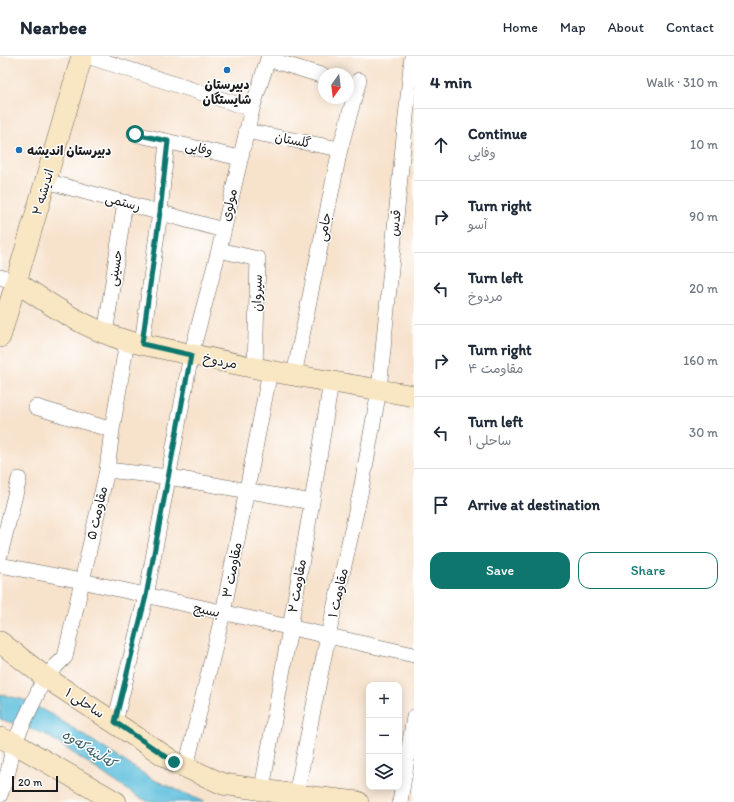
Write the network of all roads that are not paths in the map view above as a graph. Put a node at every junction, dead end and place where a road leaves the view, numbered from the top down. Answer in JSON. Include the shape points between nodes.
{"nodes":[{"id":1,"x":82,"y":56,"type":"edge"},
{"id":2,"x":87,"y":56,"type":"edge"},
{"id":3,"x":412,"y":56,"type":"edge"},
{"id":4,"x":268,"y":58,"type":"edge"},
{"id":5,"x":318,"y":74,"type":"edge"},
{"id":6,"x":355,"y":83,"type":"edge"},
{"id":7,"x":252,"y":109,"type":"junction"},
{"id":8,"x":246,"y":131,"type":"junction"},
{"id":9,"x":135,"y":134,"type":"dead end"},
{"id":10,"x":168,"y":141,"type":"junction"},
{"id":11,"x":340,"y":149,"type":"junction"},
{"id":12,"x":240,"y":158,"type":"junction"},
{"id":13,"x":46,"y":181,"type":"junction"},
{"id":14,"x":125,"y":202,"type":"junction"},
{"id":15,"x":160,"y":212,"type":"junction"},
{"id":16,"x":223,"y":230,"type":"junction"},
{"id":17,"x":219,"y":250,"type":"junction"},
{"id":18,"x":8,"y":280,"type":"edge"},
{"id":19,"x":105,"y":334,"type":"junction"},
{"id":20,"x":0,"y":337,"type":"edge"},
{"id":21,"x":135,"y":342,"type":"junction"},
{"id":22,"x":191,"y":355,"type":"junction"},
{"id":23,"x":262,"y":369,"type":"junction"},
{"id":24,"x":294,"y":375,"type":"junction"},
{"id":25,"x":331,"y":382,"type":"junction"},
{"id":26,"x":379,"y":390,"type":"junction"},
{"id":27,"x":414,"y":396,"type":"edge"},
{"id":28,"x":36,"y":407,"type":"dead end"},
{"id":29,"x":112,"y":430,"type":"junction"},
{"id":30,"x":108,"y":470,"type":"junction"},
{"id":31,"x":169,"y":477,"type":"junction"},
{"id":32,"x":19,"y":479,"type":"dead end"},
{"id":33,"x":248,"y":490,"type":"junction"},
{"id":34,"x":312,"y":502,"type":"junction"},
{"id":35,"x":0,"y":555,"type":"edge"},
{"id":36,"x":0,"y":565,"type":"edge"},
{"id":37,"x":82,"y":581,"type":"junction"},
{"id":38,"x":146,"y":596,"type":"junction"},
{"id":39,"x":223,"y":613,"type":"junction"},
{"id":40,"x":290,"y":627,"type":"junction"},
{"id":41,"x":328,"y":636,"type":"junction"},
{"id":42,"x":0,"y":642,"type":"edge"},
{"id":43,"x":414,"y":655,"type":"edge"},
{"id":44,"x":45,"y":677,"type":"junction"},
{"id":45,"x":414,"y":717,"type":"edge"},
{"id":46,"x":115,"y":722,"type":"junction"},
{"id":47,"x":7,"y":740,"type":"edge"},
{"id":48,"x":411,"y":750,"type":"edge"},
{"id":49,"x":186,"y":767,"type":"junction"},
{"id":50,"x":262,"y":790,"type":"junction"},
{"id":51,"x":0,"y":795,"type":"edge"},
{"id":52,"x":296,"y":795,"type":"junction"},
{"id":53,"x":116,"y":802,"type":"edge"},
{"id":54,"x":358,"y":802,"type":"edge"},
{"id":55,"x":400,"y":802,"type":"edge"}],
"edges":[{"from":1,"to":13,"type":"street","name":"اندیشه ۲"},
{"from":2,"to":7,"type":"street"},
{"from":3,"to":26,"type":"street","name":"قدس"},
{"from":4,"to":5,"type":"street"},
{"from":4,"to":7,"type":"street","name":"مولوی"},
{"from":6,"to":11,"type":"street","name":"جامی"},
{"from":7,"to":8,"type":"street","name":"مولوی"},
{"from":8,"to":11,"type":"street","name":"گلستان"},
{"from":8,"to":12,"type":"street","name":"مولوی"},
{"from":9,"to":10,"type":"street","name":"وفایی"},
{"from":10,"to":12,"type":"street","name":"وفایی"},
{"from":10,"to":15,"type":"street","name":"مقاومت ۵"},
{"from":11,"to":24,"type":"street","name":"جامی"},
{"from":12,"to":16,"type":"street","name":"مولوی"},
{"from":13,"to":14,"type":"street","name":"رستمی"},
{"from":13,"to":18,"type":"street","name":"اندیشه ۲"},
{"from":14,"to":15,"type":"street","name":"رستمی"},
{"from":14,"to":19,"type":"street","name":"حسینی"},
{"from":15,"to":16,"type":"street","name":"رستمی"},
{"from":15,"to":21,"type":"street","name":"مقاومت ۵"},
{"from":16,"to":17,"type":"street","name":"مولوی"},
{"from":17,"to":22,"type":"street","name":"مولوی"},
{"from":17,"to":23,"type":"street","name":"سیروان","via":[[258,259]]},
{"from":18,"to":19,"type":"street","name":"مردوخ"},
{"from":18,"to":20,"type":"street","name":"اندیشه ۲"},
{"from":19,"to":21,"type":"street","name":"مردوخ"},
{"from":21,"to":22,"type":"street","name":"مردوخ"},
{"from":21,"to":29,"type":"street","name":"مقاومت ۵"},
{"from":22,"to":23,"type":"street","name":"مردوخ"},
{"from":22,"to":31,"type":"street","name":"مولوی"},
{"from":23,"to":24,"type":"street","name":"مردوخ"},
{"from":23,"to":33,"type":"street","name":"مقاومت ۳"},
{"from":24,"to":25,"type":"street","name":"مردوخ"},
{"from":25,"to":26,"type":"street","name":"مردوخ"},
{"from":25,"to":34,"type":"street","name":"مقاومت ۲"},
{"from":26,"to":27,"type":"street","name":"مردوخ"},
{"from":26,"to":41,"type":"street","name":"مقاومت ۱","via":[[361,490]]},
{"from":28,"to":29,"type":"street"},
{"from":29,"to":30,"type":"street","name":"مقاومت ۵"},
{"from":30,"to":31,"type":"street"},
{"from":30,"to":37,"type":"street","name":"مقاومت ۵"},
{"from":31,"to":33,"type":"street"},
{"from":31,"to":38,"type":"street","name":"مولوی"},
{"from":32,"to":35,"type":"street"},
{"from":33,"to":34,"type":"street"},
{"from":33,"to":39,"type":"street","name":"مقاومت ۳"},
{"from":34,"to":40,"type":"street","name":"مقاومت ۲"},
{"from":36,"to":37,"type":"street","name":"بسیج"},
{"from":37,"to":38,"type":"street","name":"بسیج"},
{"from":37,"to":44,"type":"street","name":"مقاومت ۵","via":[[65,657]]},
{"from":38,"to":39,"type":"street","name":"بسیج"},
{"from":38,"to":46,"type":"street","name":"مولوی"},
{"from":39,"to":40,"type":"street","name":"بسیج"},
{"from":39,"to":49,"type":"street","name":"مقاومت ۳"},
{"from":40,"to":41,"type":"street","name":"بسیج"},
{"from":40,"to":50,"type":"street","name":"مقاومت ۲"},
{"from":41,"to":43,"type":"street","name":"بسیج"},
{"from":41,"to":52,"type":"street","name":"مقاومت ۱"},
{"from":42,"to":44,"type":"street","name":"ساحلی ۱"},
{"from":44,"to":46,"type":"street","name":"ساحلی ۱"},
{"from":44,"to":47,"type":"street","name":"مقاومت ۵"},
{"from":45,"to":48,"type":"street"},
{"from":46,"to":49,"type":"street","name":"ساحلی ۱","via":[[174,762]]},
{"from":47,"to":51,"type":"street","name":"مقاومت ۵","via":[[8,772]]},
{"from":47,"to":53,"type":"street"},
{"from":48,"to":55,"type":"street"},
{"from":49,"to":50,"type":"street","name":"ساحلی ۱","via":[[223,784]]},
{"from":50,"to":52,"type":"street","name":"ساحلی ۱"},
{"from":52,"to":54,"type":"street","name":"ساحلی ۱"}]}
